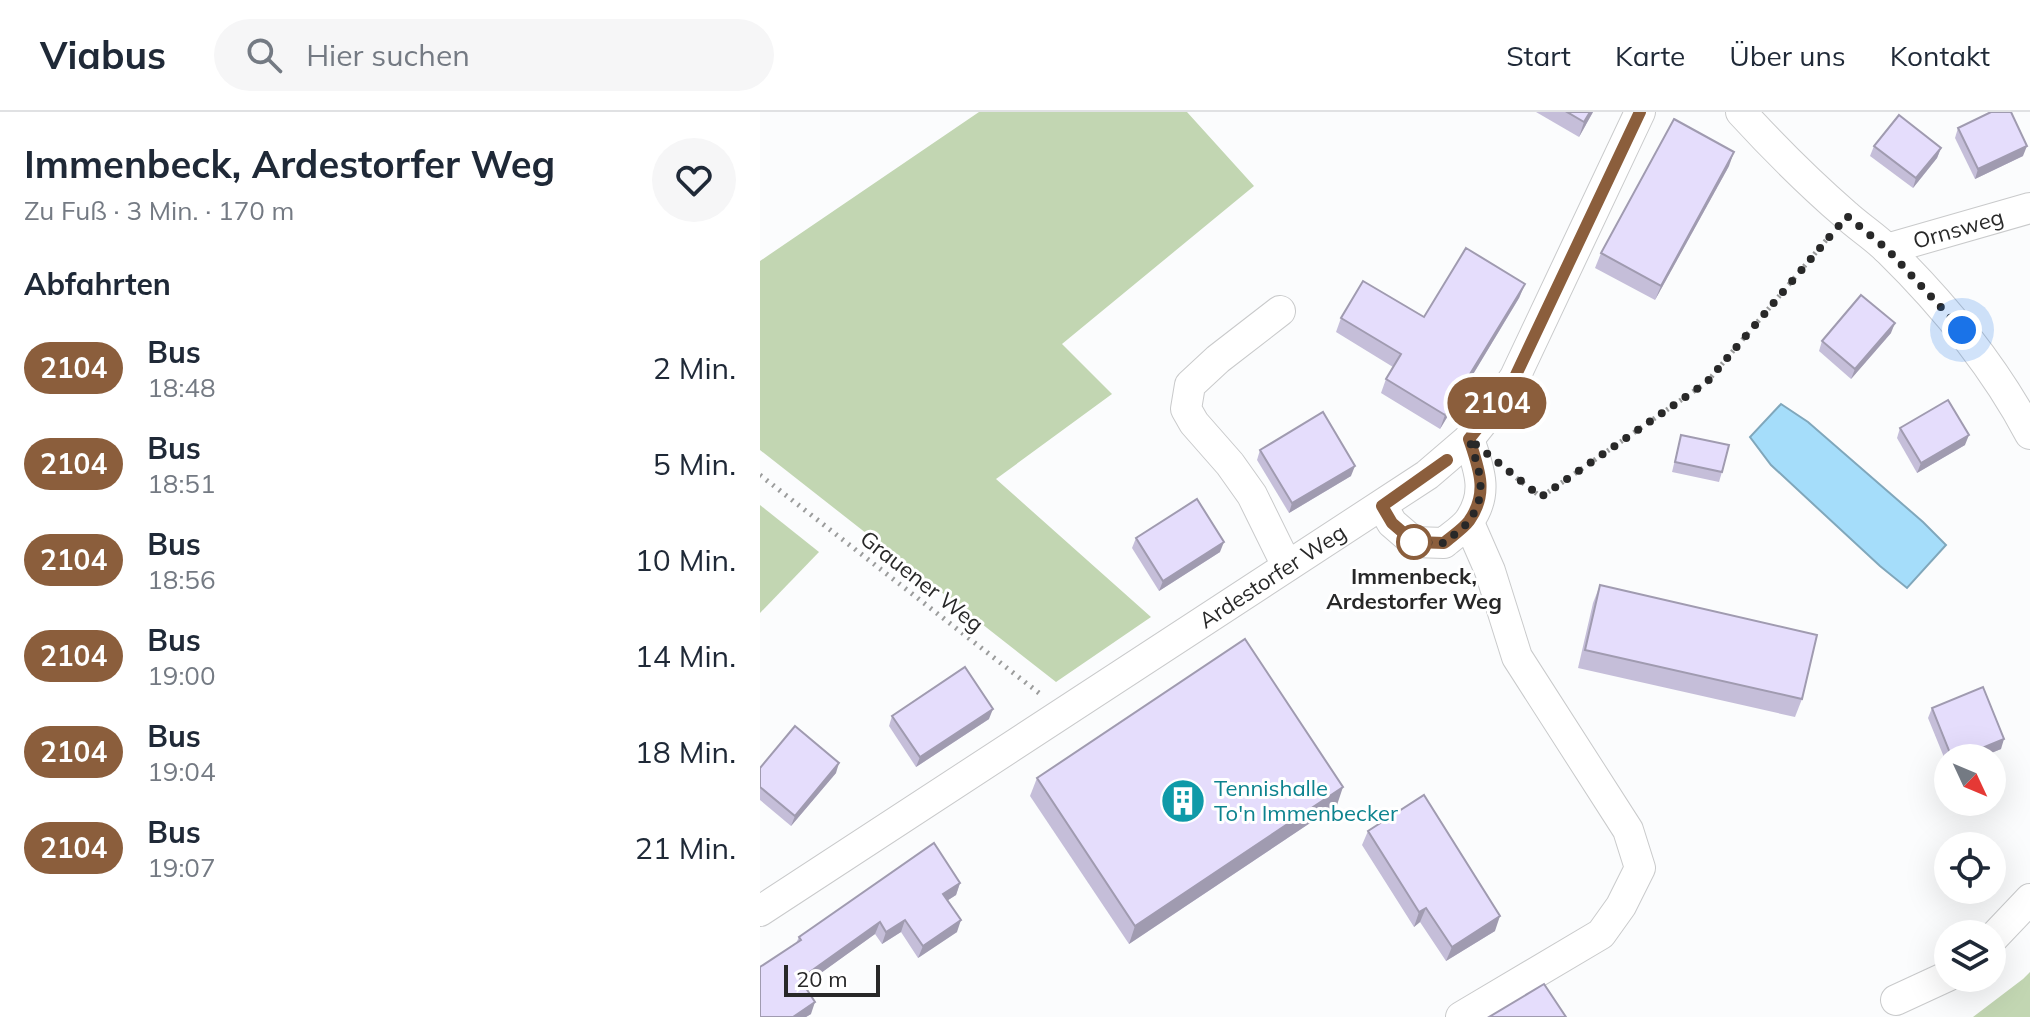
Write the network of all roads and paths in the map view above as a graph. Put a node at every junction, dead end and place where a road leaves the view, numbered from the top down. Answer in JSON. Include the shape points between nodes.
{"nodes":[{"id":1,"x":1640,"y":112,"type":"edge"},
{"id":2,"x":1741,"y":112,"type":"edge"},
{"id":3,"x":2030,"y":208,"type":"edge"},
{"id":4,"x":1847,"y":216,"type":"junction"},
{"id":5,"x":1887,"y":249,"type":"junction"},
{"id":6,"x":1280,"y":311,"type":"dead end"},
{"id":7,"x":2030,"y":434,"type":"edge"},
{"id":8,"x":1469,"y":439,"type":"junction"},
{"id":9,"x":760,"y":475,"type":"edge"},
{"id":10,"x":1382,"y":506,"type":"junction"},
{"id":11,"x":1469,"y":523,"type":"junction"},
{"id":12,"x":1287,"y":566,"type":"junction"},
{"id":13,"x":1065,"y":713,"type":"junction"},
{"id":14,"x":2030,"y":899,"type":"edge"},
{"id":15,"x":760,"y":911,"type":"edge"},
{"id":16,"x":2006,"y":924,"type":"edge"},
{"id":17,"x":1934,"y":982,"type":"edge"},
{"id":18,"x":1896,"y":1000,"type":"dead end"},
{"id":19,"x":1461,"y":1017,"type":"edge"}],
"edges":[{"from":1,"to":8,"type":"street","name":"Ardestorfer Weg","via":[[1515,377]]},
{"from":2,"to":4,"type":"street"},
{"from":3,"to":5,"type":"street","name":"Ornsweg"},
{"from":4,"to":5,"type":"street"},
{"from":4,"to":8,"type":"path","via":[[1707,382],[1541,497]]},
{"from":5,"to":7,"type":"street","via":[[1962,330]]},
{"from":6,"to":12,"type":"street","via":[[1190,385],[1186,409],[1252,495]]},
{"from":8,"to":10,"type":"street","name":"Ardestorfer Weg"},
{"from":8,"to":11,"type":"street","via":[[1482,495]]},
{"from":9,"to":13,"type":"path","name":"Grauener Weg"},
{"from":10,"to":11,"type":"street","via":[[1414,542],[1444,543]]},
{"from":10,"to":12,"type":"street","name":"Ardestorfer Weg"},
{"from":11,"to":19,"type":"street","via":[[1517,657],[1628,830],[1640,868],[1601,934]]},
{"from":12,"to":13,"type":"street","name":"Ardestorfer Weg"},
{"from":13,"to":15,"type":"street","name":"Ardestorfer Weg"},
{"from":14,"to":16,"type":"street"},
{"from":17,"to":18,"type":"street"}]}
